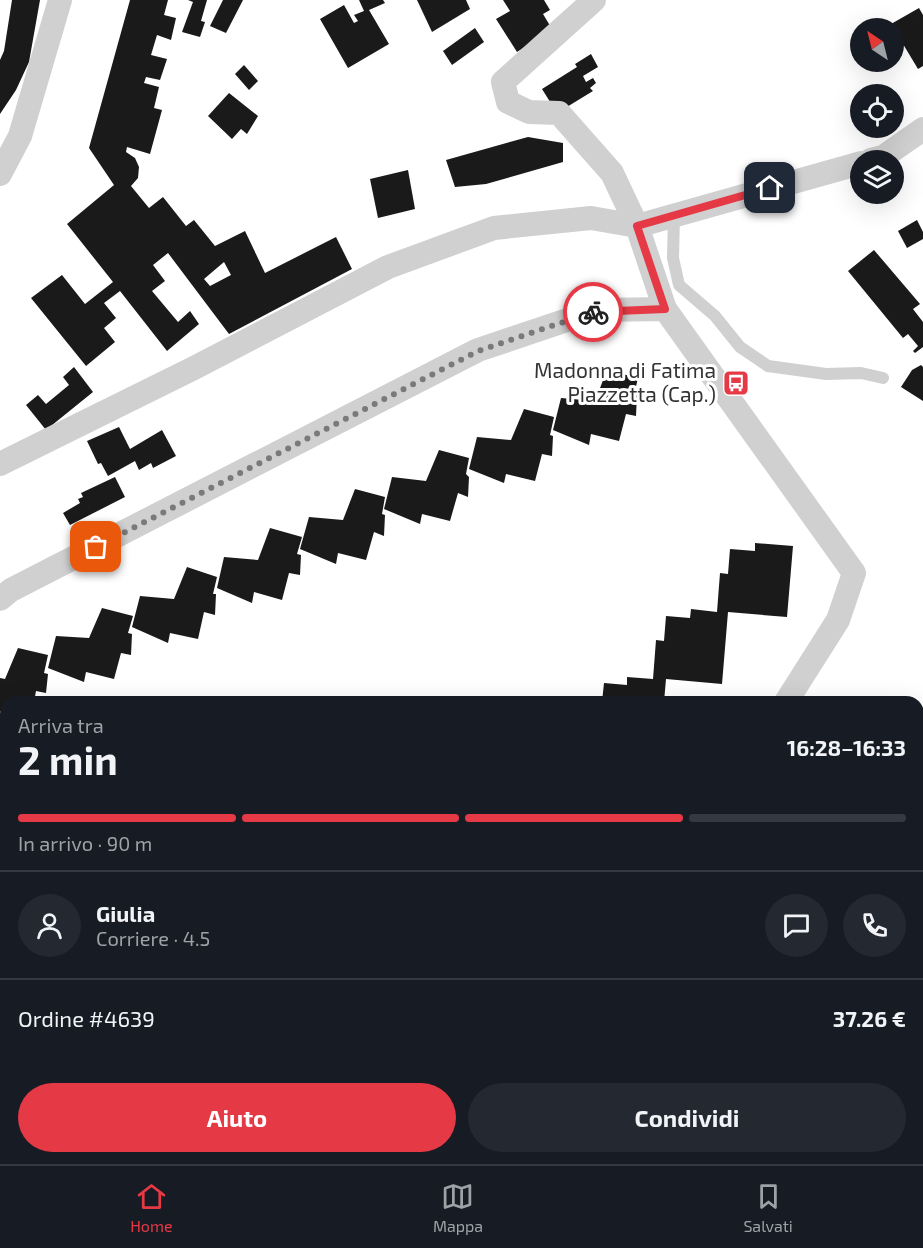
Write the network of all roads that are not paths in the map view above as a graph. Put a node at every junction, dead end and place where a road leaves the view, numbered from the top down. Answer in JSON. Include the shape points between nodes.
{"nodes":[{"id":1,"x":60,"y":0,"type":"edge"},
{"id":2,"x":594,"y":0,"type":"edge"},
{"id":3,"x":923,"y":129,"type":"edge"},
{"id":4,"x":893,"y":150,"type":"edge"},
{"id":5,"x":850,"y":166,"type":"edge"},
{"id":6,"x":0,"y":174,"type":"edge"},
{"id":7,"x":674,"y":215,"type":"junction"},
{"id":8,"x":637,"y":226,"type":"junction"},
{"id":9,"x":665,"y":309,"type":"junction"},
{"id":10,"x":883,"y":378,"type":"dead end"},
{"id":11,"x":0,"y":464,"type":"edge"},
{"id":12,"x":0,"y":599,"type":"edge"},
{"id":13,"x":790,"y":696,"type":"edge"}],
"edges":[{"from":1,"to":6,"type":"street","via":[[20,136]]},
{"from":2,"to":8,"type":"street","via":[[503,82],[508,102],[529,112],[559,113],[612,172]]},
{"from":3,"to":4,"type":"street"},
{"from":5,"to":7,"type":"street"},
{"from":7,"to":8,"type":"street"},
{"from":7,"to":10,"type":"lane","via":[[674,258],[679,285],[715,316],[740,347],[768,366]]},
{"from":8,"to":9,"type":"street"},
{"from":8,"to":11,"type":"street","via":[[591,218],[494,228],[388,267],[194,369]]},
{"from":9,"to":12,"type":"street","via":[[597,310],[478,351]]},
{"from":9,"to":13,"type":"street","via":[[854,573],[838,620]]}]}
